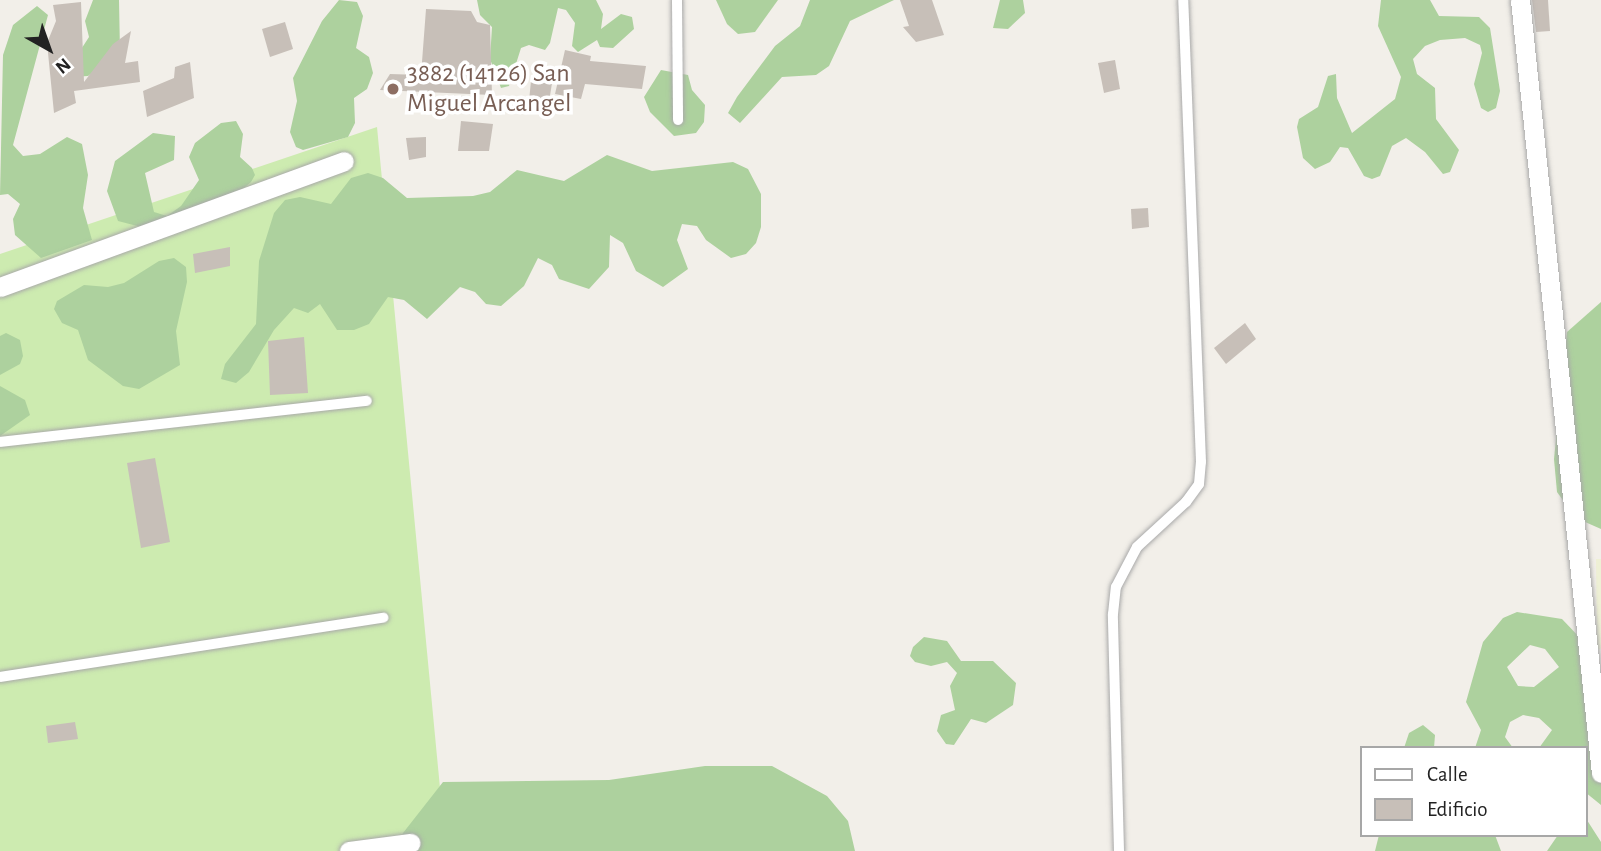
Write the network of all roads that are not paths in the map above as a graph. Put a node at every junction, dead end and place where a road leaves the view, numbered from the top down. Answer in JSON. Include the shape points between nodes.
{"nodes":[{"id":1,"x":677,"y":0,"type":"edge"},
{"id":2,"x":1183,"y":0,"type":"edge"},
{"id":3,"x":1520,"y":0,"type":"edge"},
{"id":4,"x":678,"y":120,"type":"dead end"},
{"id":5,"x":344,"y":161,"type":"dead end"},
{"id":6,"x":0,"y":287,"type":"edge"},
{"id":7,"x":368,"y":401,"type":"dead end"},
{"id":8,"x":0,"y":442,"type":"edge"},
{"id":9,"x":383,"y":618,"type":"dead end"},
{"id":10,"x":0,"y":677,"type":"edge"},
{"id":11,"x":1601,"y":773,"type":"edge"},
{"id":12,"x":410,"y":843,"type":"dead end"},
{"id":13,"x":349,"y":851,"type":"edge"},
{"id":14,"x":1119,"y":851,"type":"edge"}],
"edges":[{"from":1,"to":4,"type":"lane"},
{"from":2,"to":14,"type":"lane","via":[[1201,462],[1199,484],[1137,547],[1116,587]]},
{"from":3,"to":11,"type":"street"},
{"from":5,"to":6,"type":"street"},
{"from":7,"to":8,"type":"lane"},
{"from":9,"to":10,"type":"lane"},
{"from":12,"to":13,"type":"street"}]}
